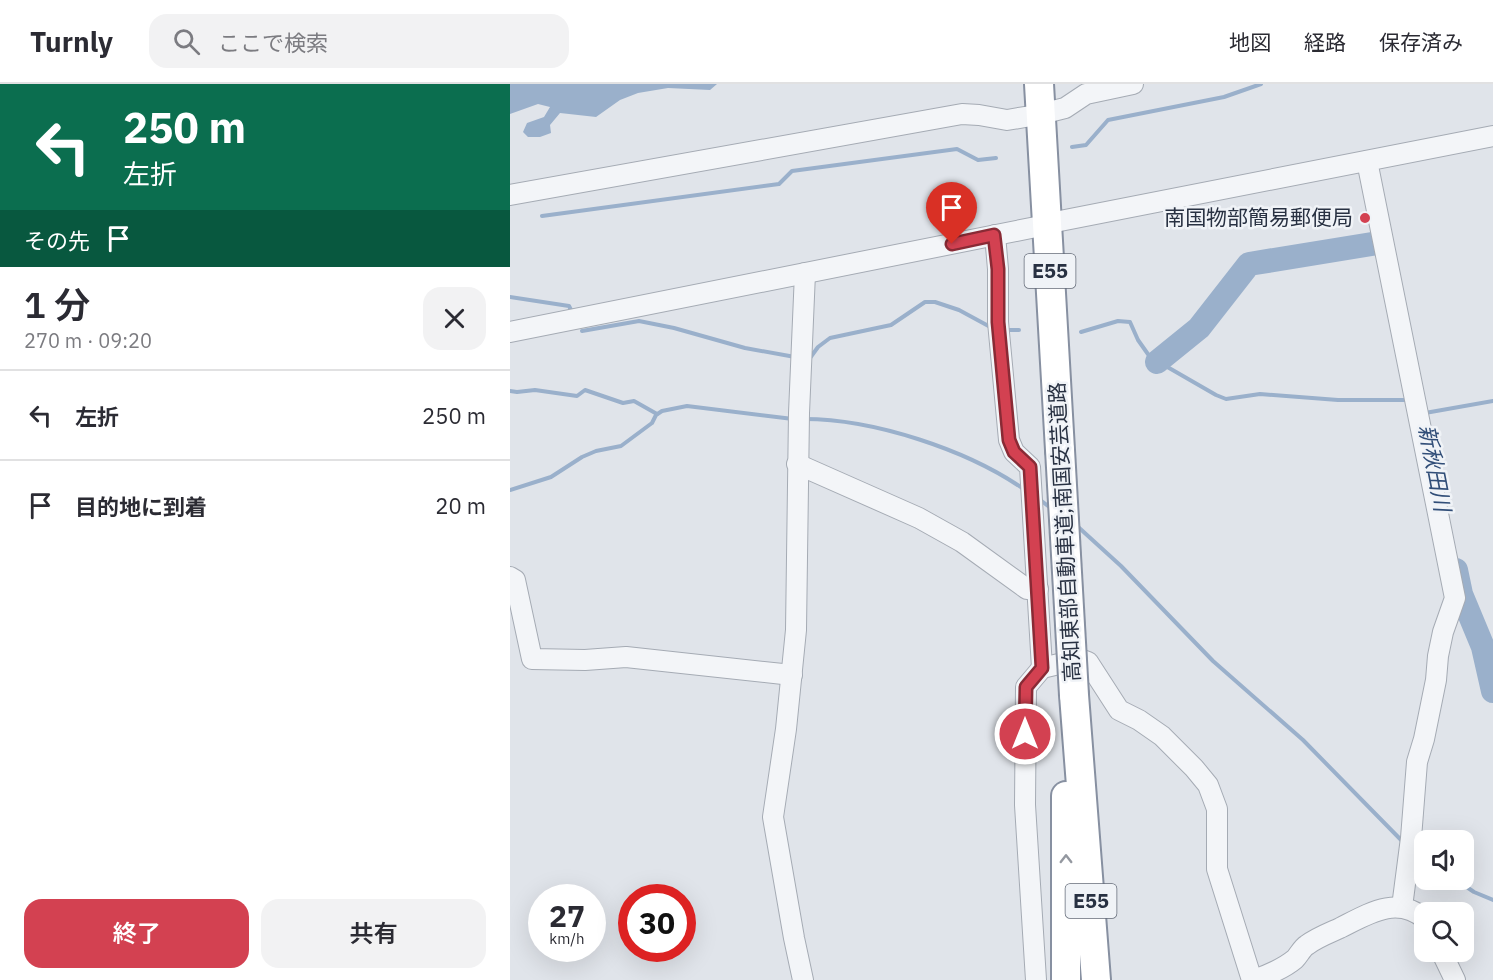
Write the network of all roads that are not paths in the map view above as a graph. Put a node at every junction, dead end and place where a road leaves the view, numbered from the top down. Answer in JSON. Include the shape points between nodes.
{"nodes":[{"id":1,"x":1133,"y":84,"type":"edge"},
{"id":2,"x":1041,"y":101,"type":"edge"},
{"id":3,"x":1493,"y":136,"type":"edge"},
{"id":4,"x":1368,"y":160,"type":"junction"},
{"id":5,"x":510,"y":195,"type":"edge"},
{"id":6,"x":1060,"y":221,"type":"dead end"},
{"id":7,"x":1036,"y":227,"type":"dead end"},
{"id":8,"x":994,"y":235,"type":"junction"},
{"id":9,"x":805,"y":273,"type":"junction"},
{"id":10,"x":510,"y":332,"type":"edge"},
{"id":11,"x":797,"y":464,"type":"junction"},
{"id":12,"x":510,"y":577,"type":"edge"},
{"id":13,"x":1038,"y":589,"type":"junction"},
{"id":14,"x":516,"y":620,"type":"edge"},
{"id":15,"x":1042,"y":668,"type":"junction"},
{"id":16,"x":792,"y":675,"type":"junction"},
{"id":17,"x":1074,"y":695,"type":"junction"},
{"id":18,"x":1085,"y":822,"type":"junction"},
{"id":19,"x":1402,"y":907,"type":"junction"},
{"id":20,"x":1414,"y":912,"type":"edge"},
{"id":21,"x":1446,"y":962,"type":"edge"},
{"id":22,"x":803,"y":980,"type":"edge"},
{"id":23,"x":1036,"y":980,"type":"edge"},
{"id":24,"x":1066,"y":980,"type":"edge"},
{"id":25,"x":1096,"y":980,"type":"edge"},
{"id":26,"x":1113,"y":980,"type":"edge"},
{"id":27,"x":1253,"y":980,"type":"edge"},
{"id":28,"x":1455,"y":980,"type":"edge"}],
"edges":[{"from":1,"to":2,"type":"street","via":[[1086,94],[1065,108]]},
{"from":2,"to":5,"type":"street","via":[[1007,120],[962,114]]},
{"from":2,"to":17,"type":"highway","name":"高知東部自動車道;南国安芸道路","number":"E55","bridge":true},
{"from":3,"to":4,"type":"street"},
{"from":4,"to":6,"type":"street"},
{"from":4,"to":19,"type":"street","via":[[1455,598],[1443,632],[1417,762]]},
{"from":7,"to":8,"type":"street"},
{"from":8,"to":9,"type":"street"},
{"from":8,"to":13,"type":"street","via":[[1009,440],[1014,452],[1030,467]]},
{"from":9,"to":10,"type":"street"},
{"from":9,"to":11,"type":"street"},
{"from":11,"to":13,"type":"street","via":[[919,518],[962,542],[1027,589]]},
{"from":11,"to":16,"type":"street"},
{"from":12,"to":14,"type":"street","via":[[515,580]]},
{"from":13,"to":15,"type":"street"},
{"from":14,"to":16,"type":"street","via":[[532,659],[626,657]]},
{"from":15,"to":23,"type":"street","via":[[1026,687],[1024,805]]},
{"from":15,"to":27,"type":"street","via":[[1080,659],[1088,663],[1119,710],[1162,736],[1208,785],[1217,809],[1217,869]]},
{"from":16,"to":22,"type":"street","via":[[773,817]]},
{"from":17,"to":18,"type":"highway","name":"高知東部自動車道;南国安芸道路","number":"E55"},
{"from":24,"to":17,"type":"highway","one_way":true,"via":[[1066,780]]},
{"from":18,"to":25,"type":"highway","name":"高知東部自動車道;南国安芸道路","number":"E55"},
{"from":18,"to":26,"type":"highway"},
{"from":19,"to":20,"type":"street"},
{"from":19,"to":27,"type":"street","via":[[1374,910],[1305,945],[1282,968]]},
{"from":21,"to":28,"type":"street"}]}
